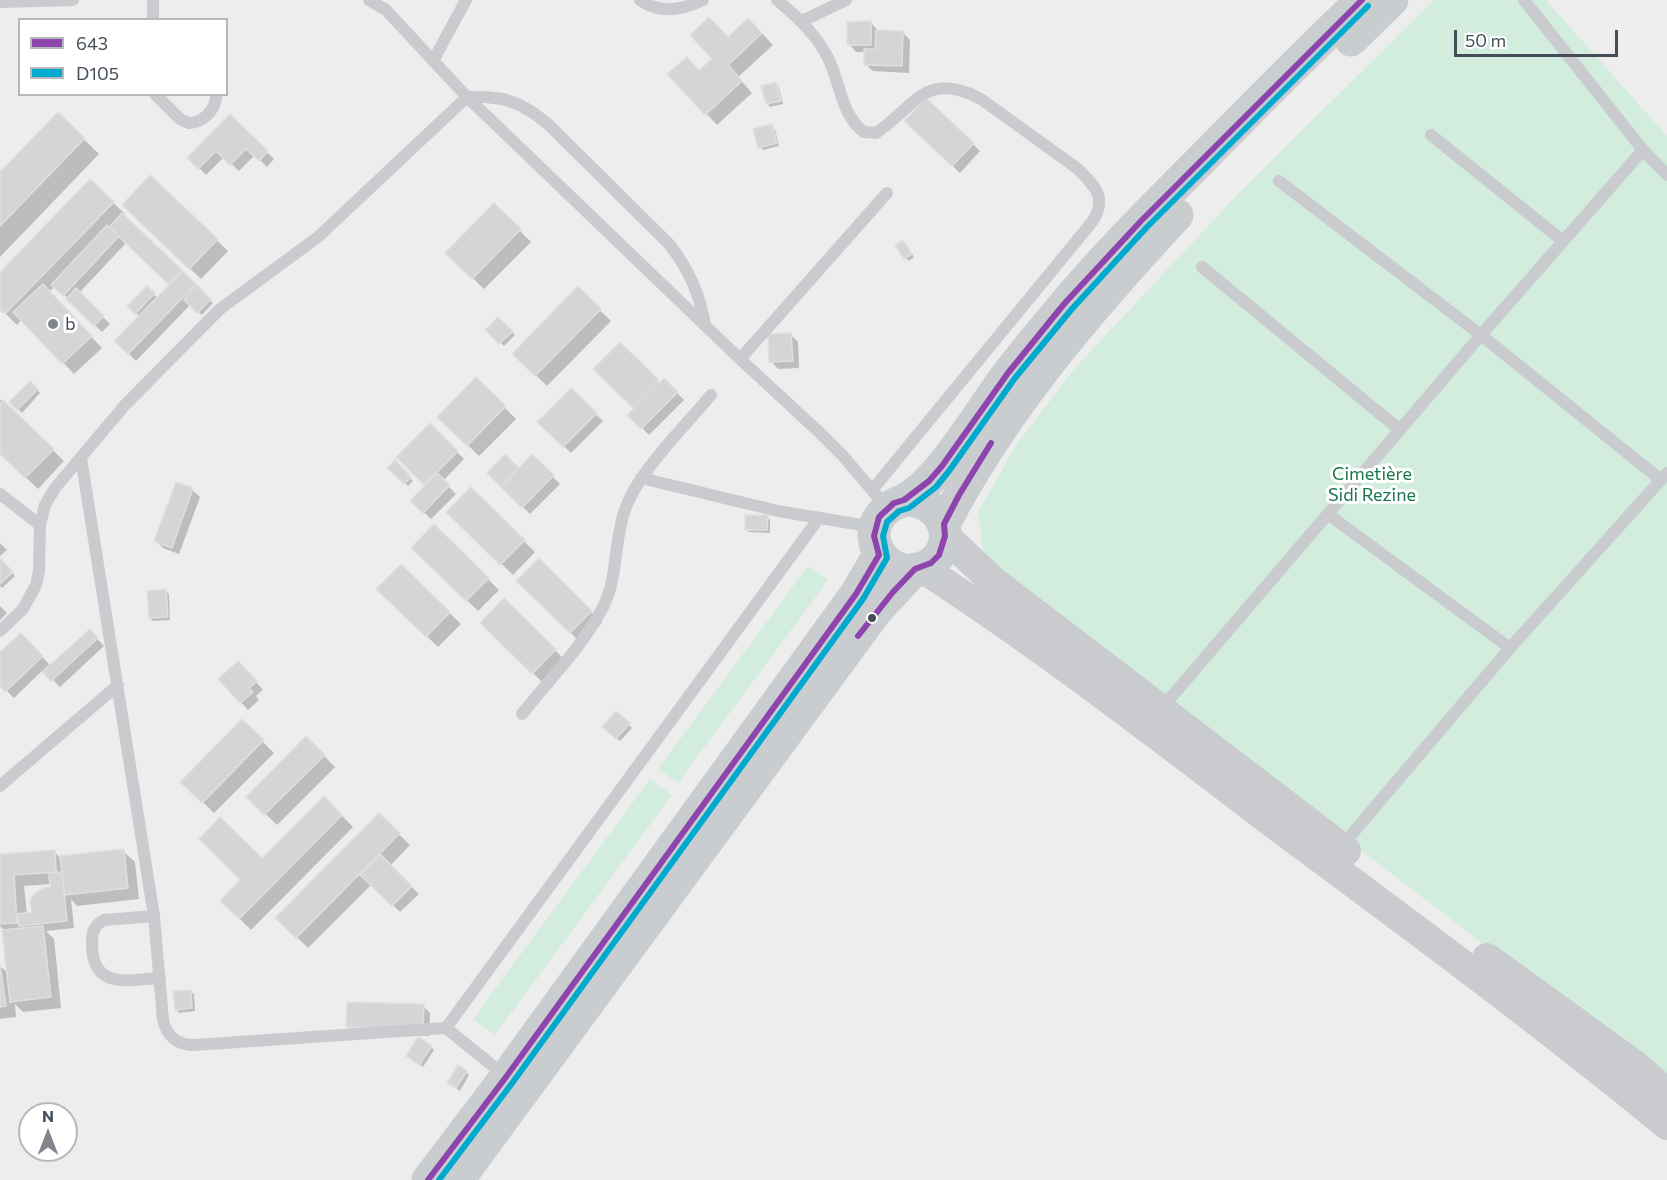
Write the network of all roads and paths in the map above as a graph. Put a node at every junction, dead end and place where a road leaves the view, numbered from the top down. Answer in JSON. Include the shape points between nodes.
{"nodes":[{"id":1,"x":73,"y":0,"type":"edge"},
{"id":2,"x":153,"y":0,"type":"edge"},
{"id":3,"x":369,"y":0,"type":"edge"},
{"id":4,"x":466,"y":0,"type":"edge"},
{"id":5,"x":640,"y":0,"type":"edge"},
{"id":6,"x":703,"y":0,"type":"edge"},
{"id":7,"x":777,"y":0,"type":"edge"},
{"id":8,"x":846,"y":0,"type":"edge"},
{"id":9,"x":1362,"y":0,"type":"edge"},
{"id":10,"x":1392,"y":0,"type":"edge"},
{"id":11,"x":1524,"y":0,"type":"edge"},
{"id":12,"x":0,"y":2,"type":"edge"},
{"id":13,"x":153,"y":18,"type":"edge"},
{"id":14,"x":802,"y":21,"type":"junction"},
{"id":15,"x":434,"y":61,"type":"junction"},
{"id":16,"x":157,"y":96,"type":"edge"},
{"id":17,"x":216,"y":96,"type":"edge"},
{"id":18,"x":467,"y":97,"type":"junction"},
{"id":19,"x":1431,"y":135,"type":"dead end"},
{"id":20,"x":1643,"y":150,"type":"junction"},
{"id":21,"x":1667,"y":175,"type":"edge"},
{"id":22,"x":1279,"y":181,"type":"dead end"},
{"id":23,"x":887,"y":193,"type":"dead end"},
{"id":24,"x":1563,"y":241,"type":"junction"},
{"id":25,"x":1202,"y":267,"type":"dead end"},
{"id":26,"x":705,"y":325,"type":"junction"},
{"id":27,"x":1481,"y":335,"type":"junction"},
{"id":28,"x":740,"y":359,"type":"junction"},
{"id":29,"x":711,"y":395,"type":"dead end"},
{"id":30,"x":1400,"y":430,"type":"junction"},
{"id":31,"x":81,"y":458,"type":"junction"},
{"id":32,"x":1664,"y":477,"type":"edge"},
{"id":33,"x":641,"y":478,"type":"junction"},
{"id":34,"x":0,"y":494,"type":"edge"},
{"id":35,"x":1329,"y":514,"type":"junction"},
{"id":36,"x":883,"y":516,"type":"junction"},
{"id":37,"x":819,"y":518,"type":"junction"},
{"id":38,"x":40,"y":525,"type":"junction"},
{"id":39,"x":944,"y":530,"type":"junction"},
{"id":40,"x":919,"y":569,"type":"junction"},
{"id":41,"x":0,"y":631,"type":"edge"},
{"id":42,"x":1510,"y":648,"type":"junction"},
{"id":43,"x":118,"y":685,"type":"junction"},
{"id":44,"x":1161,"y":710,"type":"junction"},
{"id":45,"x":522,"y":714,"type":"dead end"},
{"id":46,"x":0,"y":786,"type":"edge"},
{"id":47,"x":1334,"y":856,"type":"junction"},
{"id":48,"x":154,"y":916,"type":"junction"},
{"id":49,"x":160,"y":978,"type":"junction"},
{"id":50,"x":446,"y":1028,"type":"junction"},
{"id":51,"x":506,"y":1077,"type":"junction"},
{"id":52,"x":1667,"y":1093,"type":"edge"},
{"id":53,"x":1667,"y":1125,"type":"edge"},
{"id":54,"x":428,"y":1180,"type":"edge"},
{"id":55,"x":458,"y":1180,"type":"edge"}],
"edges":[{"from":1,"to":12,"type":"lane"},
{"from":2,"to":13,"type":"lane"},
{"from":3,"to":15,"type":"lane","via":[[386,10]]},
{"from":4,"to":15,"type":"lane"},
{"from":5,"to":6,"type":"lane","via":[[650,7],[672,10]]},
{"from":7,"to":14,"type":"lane"},
{"from":8,"to":14,"type":"lane"},
{"from":9,"to":36,"type":"main road","via":[[1106,256],[1008,373],[942,466]]},
{"from":10,"to":39,"type":"main road","via":[[1232,156],[1116,281],[1031,385],[984,453]]},
{"from":11,"to":20,"type":"lane"},
{"from":14,"to":36,"type":"lane","via":[[828,58],[853,122],[864,132],[876,133],[914,99],[940,89],[955,89],[981,99],[1078,169],[1099,197],[1097,215]]},
{"from":15,"to":18,"type":"lane"},
{"from":16,"to":17,"type":"lane","via":[[189,123],[203,119],[215,105]]},
{"from":18,"to":26,"type":"lane"},
{"from":18,"to":26,"type":"lane","via":[[503,99],[520,105],[549,125],[669,244],[690,274]]},
{"from":18,"to":31,"type":"lane","via":[[318,237],[220,309],[125,405]]},
{"from":19,"to":24,"type":"lane"},
{"from":20,"to":21,"type":"lane"},
{"from":20,"to":24,"type":"lane"},
{"from":22,"to":27,"type":"lane"},
{"from":23,"to":28,"type":"lane"},
{"from":24,"to":27,"type":"lane"},
{"from":25,"to":30,"type":"lane"},
{"from":26,"to":28,"type":"lane"},
{"from":27,"to":30,"type":"lane"},
{"from":27,"to":32,"type":"lane"},
{"from":28,"to":36,"type":"lane","via":[[819,432]]},
{"from":29,"to":33,"type":"lane"},
{"from":30,"to":35,"type":"lane"},
{"from":31,"to":38,"type":"lane","via":[[55,488]]},
{"from":31,"to":43,"type":"lane"},
{"from":32,"to":42,"type":"lane"},
{"from":33,"to":37,"type":"lane"},
{"from":33,"to":45,"type":"lane","via":[[616,539],[610,590],[604,606],[592,627]]},
{"from":34,"to":38,"type":"lane"},
{"from":35,"to":42,"type":"lane"},
{"from":35,"to":44,"type":"lane"},
{"from":36,"to":37,"type":"lane"},
{"from":36,"to":39,"type":"main road","via":[[924,502],[939,515]]},
{"from":36,"to":40,"type":"main road","via":[[895,567]]},
{"from":36,"to":51,"type":"main road","via":[[856,594]]},
{"from":37,"to":50,"type":"lane"},
{"from":38,"to":41,"type":"lane","via":[[36,585],[23,609]]},
{"from":39,"to":40,"type":"main road","via":[[944,546],[939,555]]},
{"from":39,"to":44,"type":"street","via":[[994,582]]},
{"from":40,"to":47,"type":"street","via":[[1010,628]]},
{"from":40,"to":55,"type":"main road","via":[[869,621]]},
{"from":42,"to":47,"type":"lane"},
{"from":43,"to":46,"type":"lane"},
{"from":43,"to":48,"type":"lane"},
{"from":44,"to":47,"type":"street"},
{"from":47,"to":52,"type":"street","via":[[1461,938]]},
{"from":47,"to":53,"type":"street"},
{"from":48,"to":49,"type":"lane"},
{"from":48,"to":49,"type":"lane","via":[[98,923],[92,934],[93,959],[100,972],[114,980]]},
{"from":49,"to":50,"type":"lane","via":[[165,1027],[174,1039],[187,1045]]},
{"from":50,"to":51,"type":"lane"},
{"from":51,"to":54,"type":"main road"}]}
